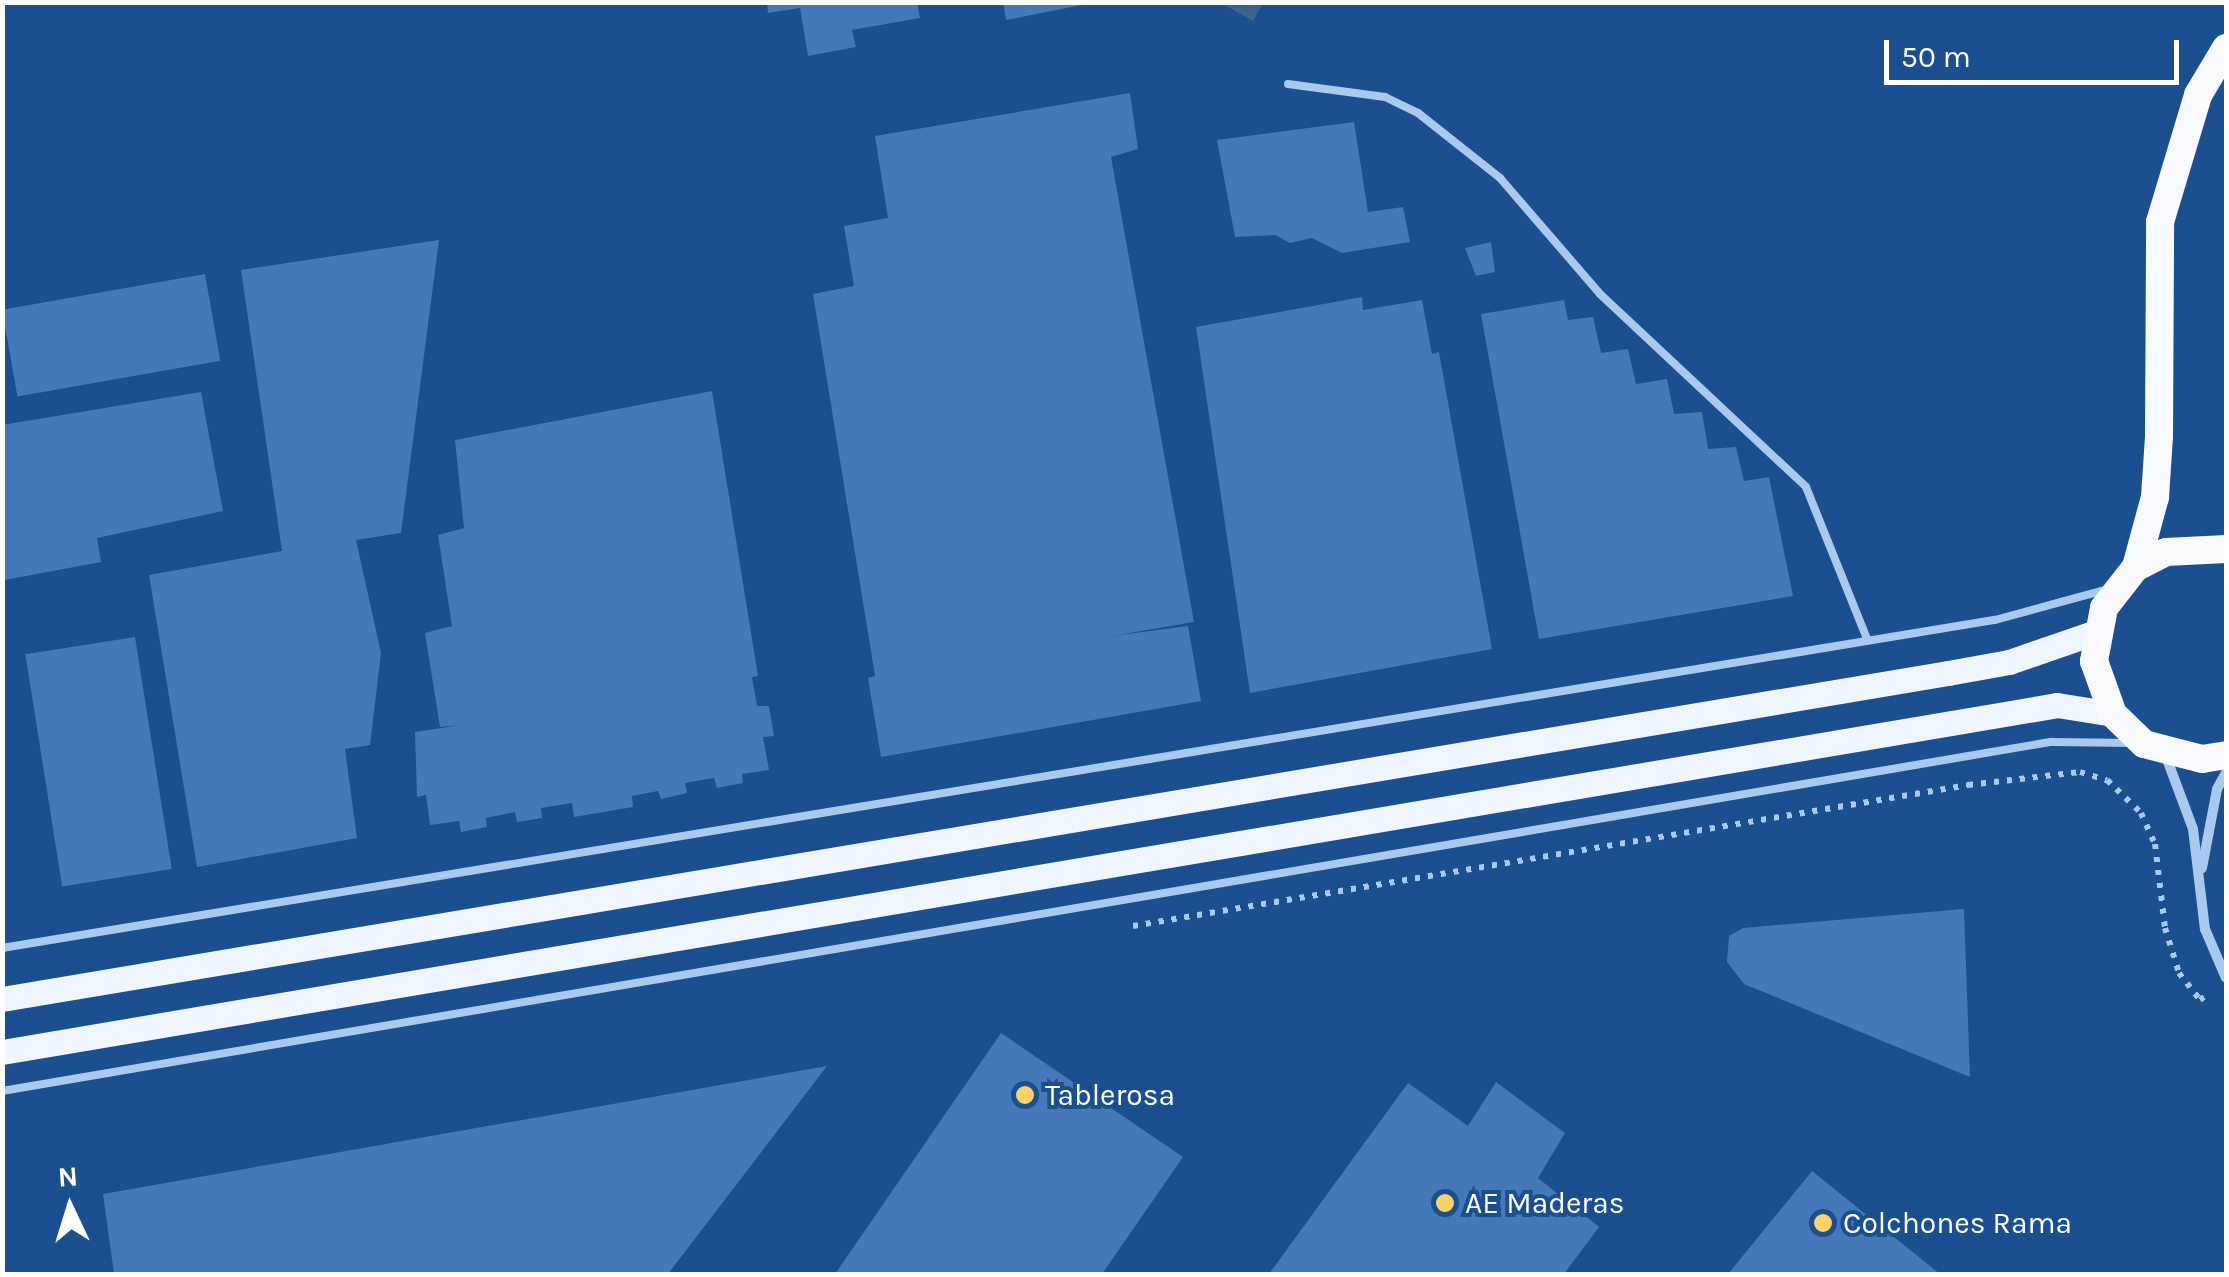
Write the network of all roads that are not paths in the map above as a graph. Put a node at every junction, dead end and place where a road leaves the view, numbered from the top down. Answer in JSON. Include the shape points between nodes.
{"nodes":[{"id":1,"x":2226,"y":48,"type":"edge"},
{"id":2,"x":1288,"y":84,"type":"dead end"},
{"id":3,"x":2226,"y":550,"type":"edge"},
{"id":4,"x":2127,"y":577,"type":"junction"},
{"id":5,"x":2096,"y":632,"type":"junction"},
{"id":6,"x":1867,"y":639,"type":"junction"},
{"id":7,"x":2113,"y":714,"type":"junction"},
{"id":8,"x":2155,"y":748,"type":"junction"},
{"id":9,"x":2226,"y":755,"type":"edge"},
{"id":10,"x":2226,"y":773,"type":"edge"},
{"id":11,"x":2200,"y":878,"type":"junction"},
{"id":12,"x":3,"y":948,"type":"edge"},
{"id":13,"x":2226,"y":978,"type":"edge"},
{"id":14,"x":2,"y":999,"type":"edge"},
{"id":15,"x":2,"y":1052,"type":"edge"},
{"id":16,"x":2,"y":1091,"type":"edge"}],
"edges":[{"from":1,"to":4,"type":"highway","via":[[2198,95],[2160,222],[2155,497]]},
{"from":2,"to":6,"type":"lane","via":[[1385,96],[1418,113],[1500,178],[1600,294],[1806,487]]},
{"from":3,"to":4,"type":"highway","via":[[2166,552]]},
{"from":4,"to":5,"type":"highway"},
{"from":4,"to":6,"type":"lane","via":[[1994,620]]},
{"from":5,"to":7,"type":"highway","via":[[2094,661]]},
{"from":5,"to":14,"type":"main road","via":[[2045,652],[1963,670]]},
{"from":6,"to":12,"type":"lane"},
{"from":7,"to":8,"type":"highway"},
{"from":7,"to":15,"type":"main road","via":[[2057,705]]},
{"from":8,"to":9,"type":"highway","via":[[2202,759]]},
{"from":8,"to":11,"type":"street","via":[[2192,829]]},
{"from":8,"to":16,"type":"lane","via":[[2051,742]]},
{"from":10,"to":11,"type":"street","via":[[2208,822]]},
{"from":11,"to":13,"type":"street","via":[[2205,929]]}]}
